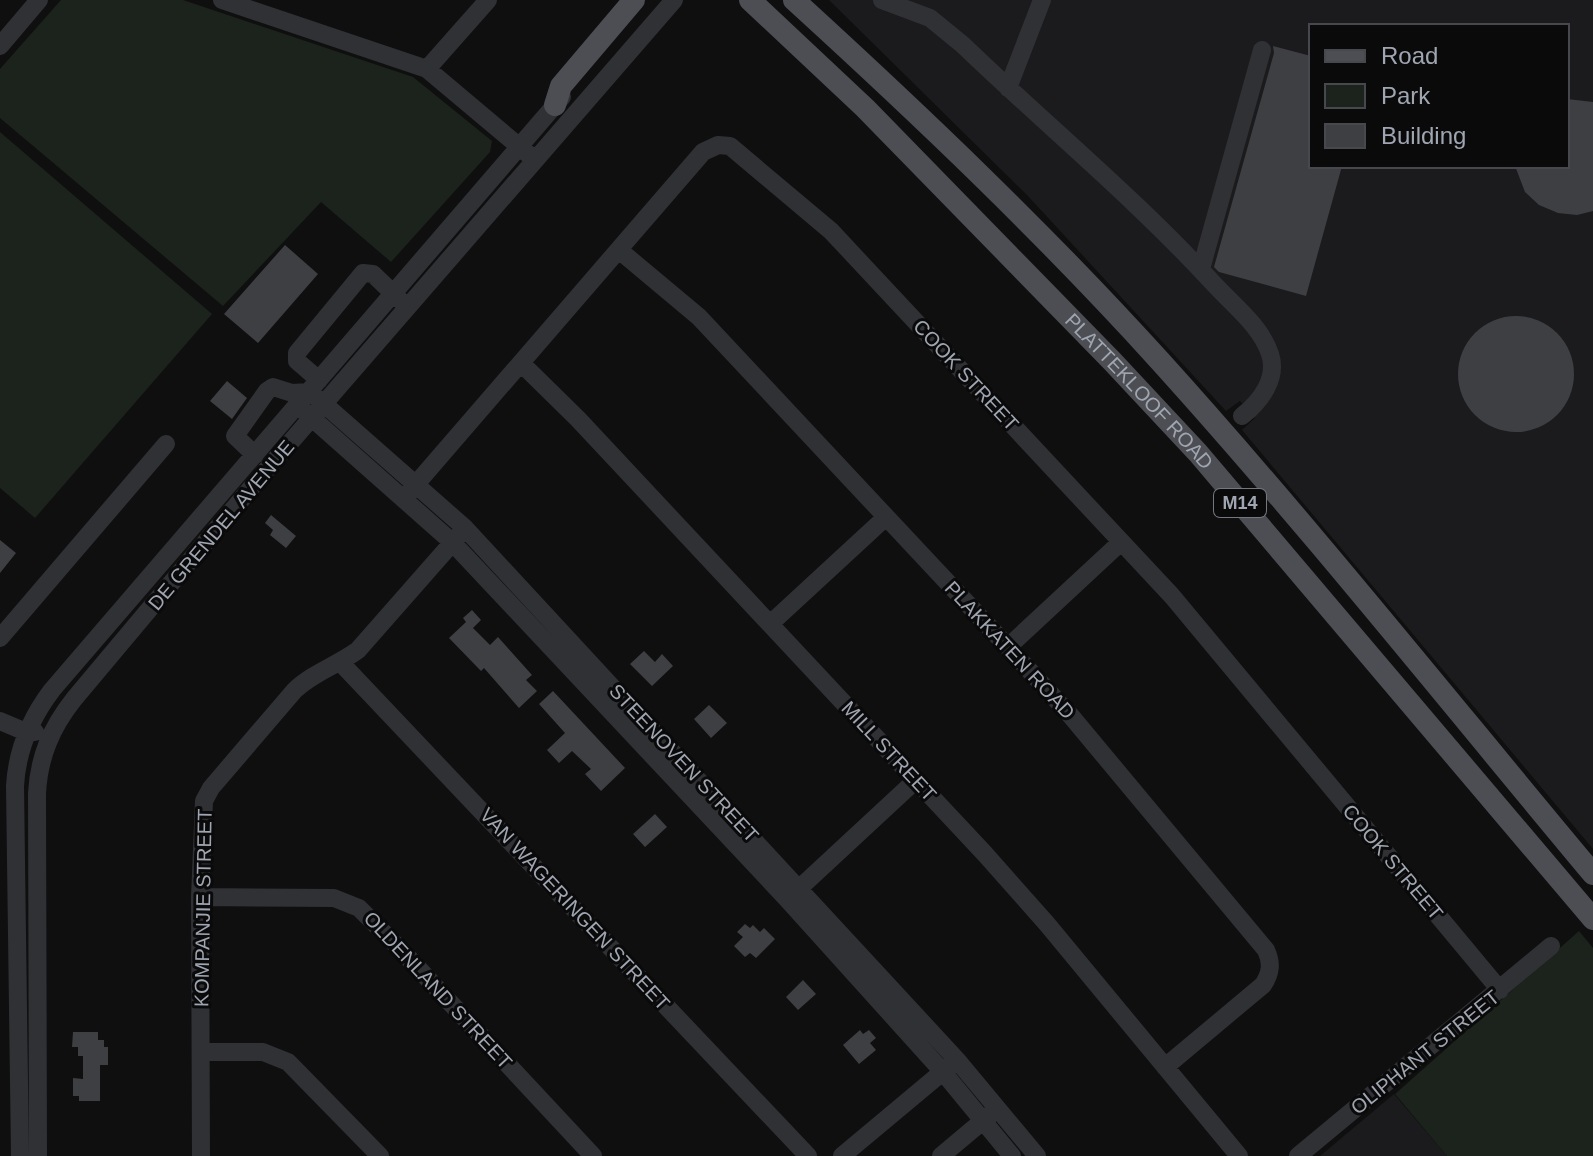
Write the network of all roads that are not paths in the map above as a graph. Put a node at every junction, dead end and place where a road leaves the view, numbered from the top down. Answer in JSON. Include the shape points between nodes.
{"nodes":[{"id":1,"x":39,"y":0,"type":"edge"},
{"id":2,"x":222,"y":0,"type":"edge"},
{"id":3,"x":488,"y":0,"type":"edge"},
{"id":4,"x":634,"y":0,"type":"edge"},
{"id":5,"x":645,"y":0,"type":"edge"},
{"id":6,"x":674,"y":0,"type":"edge"},
{"id":7,"x":750,"y":0,"type":"edge"},
{"id":8,"x":794,"y":0,"type":"edge"},
{"id":9,"x":882,"y":0,"type":"edge"},
{"id":10,"x":1042,"y":0,"type":"edge"},
{"id":11,"x":0,"y":46,"type":"edge"},
{"id":12,"x":1262,"y":50,"type":"dead end"},
{"id":13,"x":427,"y":69,"type":"junction"},
{"id":14,"x":1008,"y":88,"type":"junction"},
{"id":15,"x":555,"y":105,"type":"junction"},
{"id":16,"x":519,"y":146,"type":"junction"},
{"id":17,"x":534,"y":159,"type":"junction"},
{"id":18,"x":619,"y":250,"type":"junction"},
{"id":19,"x":1201,"y":269,"type":"junction"},
{"id":20,"x":394,"y":292,"type":"junction"},
{"id":21,"x":406,"y":308,"type":"junction"},
{"id":22,"x":521,"y":363,"type":"junction"},
{"id":23,"x":309,"y":399,"type":"junction"},
{"id":24,"x":1242,"y":416,"type":"dead end"},
{"id":25,"x":166,"y":444,"type":"dead end"},
{"id":26,"x":255,"y":455,"type":"junction"},
{"id":27,"x":410,"y":491,"type":"junction"},
{"id":28,"x":886,"y":517,"type":"junction"},
{"id":29,"x":458,"y":535,"type":"junction"},
{"id":30,"x":1121,"y":542,"type":"junction"},
{"id":31,"x":770,"y":624,"type":"junction"},
{"id":32,"x":0,"y":638,"type":"edge"},
{"id":33,"x":1008,"y":647,"type":"junction"},
{"id":34,"x":341,"y":663,"type":"junction"},
{"id":35,"x":59,"y":720,"type":"junction"},
{"id":36,"x":0,"y":721,"type":"edge"},
{"id":37,"x":26,"y":732,"type":"junction"},
{"id":38,"x":38,"y":773,"type":"junction"},
{"id":39,"x":916,"y":780,"type":"junction"},
{"id":40,"x":1593,"y":874,"type":"edge"},
{"id":41,"x":794,"y":894,"type":"junction"},
{"id":42,"x":200,"y":897,"type":"junction"},
{"id":43,"x":1593,"y":919,"type":"edge"},
{"id":44,"x":1551,"y":946,"type":"dead end"},
{"id":45,"x":1500,"y":990,"type":"junction"},
{"id":46,"x":201,"y":1052,"type":"junction"},
{"id":47,"x":950,"y":1066,"type":"junction"},
{"id":48,"x":1165,"y":1067,"type":"junction"},
{"id":49,"x":990,"y":1114,"type":"junction"},
{"id":50,"x":20,"y":1156,"type":"edge"},
{"id":51,"x":38,"y":1156,"type":"edge"},
{"id":52,"x":201,"y":1156,"type":"edge"},
{"id":53,"x":380,"y":1156,"type":"edge"},
{"id":54,"x":593,"y":1156,"type":"edge"},
{"id":55,"x":808,"y":1156,"type":"edge"},
{"id":56,"x":842,"y":1156,"type":"edge"},
{"id":57,"x":941,"y":1156,"type":"edge"},
{"id":58,"x":1012,"y":1156,"type":"edge"},
{"id":59,"x":1037,"y":1156,"type":"edge"},
{"id":60,"x":1239,"y":1156,"type":"edge"},
{"id":61,"x":1298,"y":1156,"type":"edge"}],
"edges":[{"from":1,"to":11,"type":"street"},
{"from":2,"to":13,"type":"street"},
{"from":3,"to":13,"type":"street"},
{"from":4,"to":15,"type":"main road","via":[[561,86]]},
{"from":5,"to":15,"type":"street","name":"DE GRENDEL AVENUE"},
{"from":6,"to":17,"type":"street","name":"DE GRENDEL AVENUE"},
{"from":7,"to":43,"type":"main road","name":"PLATTEKLOOF ROAD","number":"M14","via":[[865,108],[1198,453]]},
{"from":8,"to":40,"type":"main road","name":"PLATTEKLOOF ROAD","number":"M14","via":[[1086,281],[1150,351]]},
{"from":9,"to":14,"type":"street","via":[[930,18]]},
{"from":10,"to":14,"type":"street"},
{"from":12,"to":19,"type":"street"},
{"from":13,"to":16,"type":"street"},
{"from":14,"to":19,"type":"street"},
{"from":15,"to":16,"type":"street","name":"DE GRENDEL AVENUE"},
{"from":16,"to":17,"type":"street"},
{"from":16,"to":20,"type":"street","name":"DE GRENDEL AVENUE"},
{"from":17,"to":21,"type":"street","name":"DE GRENDEL AVENUE"},
{"from":18,"to":22,"type":"street","name":"COOK STREET"},
{"from":18,"to":28,"type":"street","name":"PLAKKATEN ROAD","via":[[699,317]]},
{"from":18,"to":30,"type":"street","name":"COOK STREET","via":[[703,152],[718,145],[736,149],[831,231]]},
{"from":19,"to":24,"type":"street","via":[[1262,336],[1271,356],[1272,375],[1264,393]]},
{"from":20,"to":21,"type":"street"},
{"from":20,"to":23,"type":"street","name":"DE GRENDEL AVENUE"},
{"from":20,"to":23,"type":"street","name":"STEENOVEN STREET","via":[[370,272],[361,275],[297,353]]},
{"from":21,"to":23,"type":"street","name":"DE GRENDEL AVENUE"},
{"from":22,"to":27,"type":"street","name":"COOK STREET"},
{"from":22,"to":31,"type":"street","name":"MILL STREET"},
{"from":23,"to":26,"type":"street","name":"DE GRENDEL AVENUE"},
{"from":23,"to":26,"type":"street","via":[[271,388],[235,436]]},
{"from":23,"to":27,"type":"street","name":"STEENOVEN STREET"},
{"from":23,"to":35,"type":"street","name":"DE GRENDEL AVENUE"},
{"from":25,"to":32,"type":"street"},
{"from":26,"to":37,"type":"street","name":"DE GRENDEL AVENUE","via":[[52,690]]},
{"from":27,"to":29,"type":"street","name":"STEENOVEN STREET"},
{"from":28,"to":31,"type":"street"},
{"from":28,"to":33,"type":"street","name":"PLAKKATEN ROAD"},
{"from":29,"to":34,"type":"street","name":"KOMPANJIE STREET"},
{"from":29,"to":41,"type":"street","name":"STEENOVEN STREET"},
{"from":30,"to":33,"type":"street"},
{"from":30,"to":45,"type":"street","name":"COOK STREET","via":[[1172,596]]},
{"from":31,"to":39,"type":"street","name":"MILL STREET"},
{"from":33,"to":48,"type":"street","name":"PLAKKATEN ROAD","via":[[1081,727],[1270,958],[1263,985]]},
{"from":34,"to":42,"type":"street","name":"KOMPANJIE STREET","via":[[299,685],[211,788],[202,810]]},
{"from":34,"to":55,"type":"street","name":"VAN WAGERINGEN STREET"},
{"from":35,"to":37,"type":"street","via":[[45,730]]},
{"from":35,"to":38,"type":"street","name":"DE GRENDEL AVENUE"},
{"from":36,"to":37,"type":"street"},
{"from":37,"to":38,"type":"street","via":[[37,748]]},
{"from":37,"to":50,"type":"street","name":"DE GRENDEL AVENUE","via":[[15,778],[14,823]]},
{"from":38,"to":51,"type":"street","name":"DE GRENDEL AVENUE"},
{"from":39,"to":41,"type":"street"},
{"from":39,"to":48,"type":"street","name":"MILL STREET","via":[[1047,924]]},
{"from":41,"to":47,"type":"street","name":"STEENOVEN STREET"},
{"from":42,"to":46,"type":"street","name":"KOMPANJIE STREET"},
{"from":42,"to":54,"type":"street","name":"OLDENLAND STREET","via":[[334,898],[359,908]]},
{"from":44,"to":45,"type":"street","name":"OLIPHANT STREET"},
{"from":45,"to":61,"type":"street","name":"OLIPHANT STREET"},
{"from":46,"to":52,"type":"street","name":"KOMPANJIE STREET"},
{"from":46,"to":53,"type":"street","via":[[263,1052],[288,1062]]},
{"from":47,"to":49,"type":"street","name":"STEENOVEN STREET"},
{"from":47,"to":56,"type":"street"},
{"from":48,"to":60,"type":"street","name":"MILL STREET"},
{"from":49,"to":57,"type":"street"},
{"from":49,"to":58,"type":"street","name":"STEENOVEN STREET"},
{"from":49,"to":59,"type":"street","name":"STEENOVEN STREET"}]}
